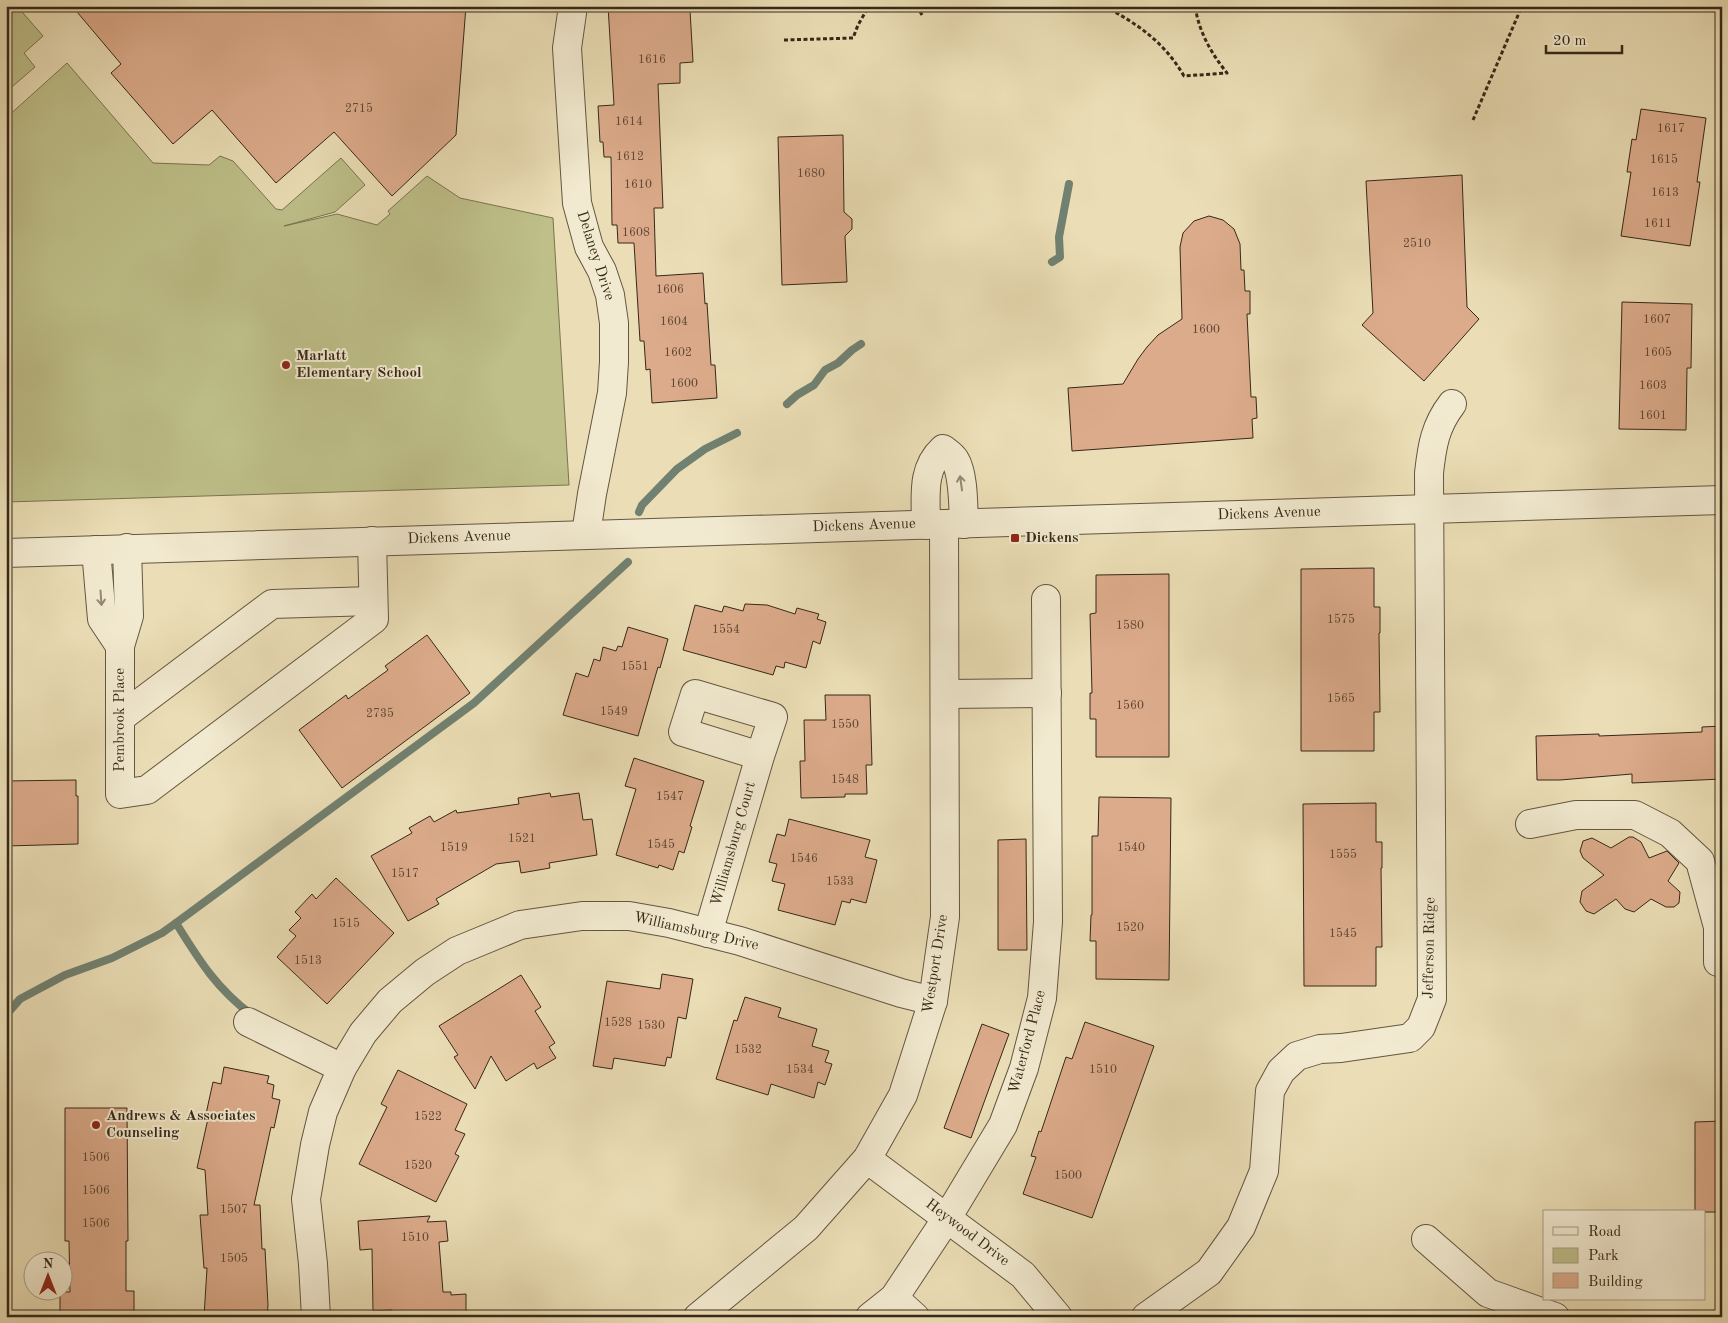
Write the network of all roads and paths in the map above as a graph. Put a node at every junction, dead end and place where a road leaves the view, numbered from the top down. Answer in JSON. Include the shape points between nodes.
{"nodes":[{"id":1,"x":573,"y":6,"type":"edge"},
{"id":2,"x":869,"y":6,"type":"edge"},
{"id":3,"x":917,"y":6,"type":"edge"},
{"id":4,"x":1104,"y":6,"type":"edge"},
{"id":5,"x":1195,"y":6,"type":"edge"},
{"id":6,"x":1522,"y":6,"type":"edge"},
{"id":7,"x":922,"y":15,"type":"dead end"},
{"id":8,"x":784,"y":40,"type":"dead end"},
{"id":9,"x":1473,"y":120,"type":"dead end"},
{"id":10,"x":1452,"y":404,"type":"dead end"},
{"id":11,"x":1722,"y":500,"type":"edge"},
{"id":12,"x":1430,"y":510,"type":"junction"},
{"id":13,"x":945,"y":524,"type":"junction"},
{"id":14,"x":586,"y":534,"type":"junction"},
{"id":15,"x":372,"y":541,"type":"junction"},
{"id":16,"x":127,"y":548,"type":"junction"},
{"id":17,"x":96,"y":550,"type":"junction"},
{"id":18,"x":6,"y":553,"type":"edge"},
{"id":19,"x":1046,"y":599,"type":"dead end"},
{"id":20,"x":373,"y":601,"type":"junction"},
{"id":21,"x":120,"y":646,"type":"junction"},
{"id":22,"x":1046,"y":693,"type":"junction"},
{"id":23,"x":946,"y":694,"type":"junction"},
{"id":24,"x":120,"y":718,"type":"junction"},
{"id":25,"x":760,"y":756,"type":"dead end"},
{"id":26,"x":1530,"y":824,"type":"dead end"},
{"id":27,"x":708,"y":932,"type":"junction"},
{"id":28,"x":1722,"y":962,"type":"edge"},
{"id":29,"x":933,"y":1001,"type":"junction"},
{"id":30,"x":248,"y":1022,"type":"dead end"},
{"id":31,"x":342,"y":1068,"type":"junction"},
{"id":32,"x":867,"y":1158,"type":"junction"},
{"id":33,"x":947,"y":1218,"type":"junction"},
{"id":34,"x":1426,"y":1239,"type":"dead end"},
{"id":35,"x":894,"y":1298,"type":"junction"},
{"id":36,"x":316,"y":1317,"type":"edge"},
{"id":37,"x":698,"y":1317,"type":"edge"},
{"id":38,"x":870,"y":1317,"type":"edge"},
{"id":39,"x":915,"y":1317,"type":"edge"},
{"id":40,"x":1058,"y":1317,"type":"edge"},
{"id":41,"x":1146,"y":1317,"type":"edge"},
{"id":42,"x":1555,"y":1317,"type":"edge"}],
"edges":[{"from":1,"to":14,"type":"street","name":"Delaney Drive","via":[[567,48],[577,202],[589,247],[610,295],[614,323],[612,393]]},
{"from":2,"to":8,"type":"path","via":[[853,38]]},
{"from":3,"to":7,"type":"path"},
{"from":4,"to":5,"type":"path","via":[[1155,38],[1175,60],[1184,76],[1227,73],[1202,35]]},
{"from":6,"to":9,"type":"path"},
{"from":10,"to":12,"type":"street","name":"Jefferson Ridge","via":[[1439,423],[1433,444],[1429,473]]},
{"from":11,"to":12,"type":"street","name":"Dickens Avenue"},
{"from":12,"to":13,"type":"street","name":"Dickens Avenue"},
{"from":12,"to":41,"type":"street","name":"Jefferson Ridge","via":[[1432,999],[1421,1027],[1410,1038],[1320,1049],[1297,1056],[1281,1071],[1270,1091],[1264,1171],[1241,1227],[1208,1272]]},
{"from":13,"to":14,"type":"street","name":"Dickens Avenue"},
{"from":13,"to":23,"type":"street","name":"Westport Drive"},
{"from":14,"to":15,"type":"street","name":"Dickens Avenue"},
{"from":15,"to":16,"type":"street","name":"Dickens Avenue"},
{"from":15,"to":20,"type":"street"},
{"from":16,"to":17,"type":"street","name":"Dickens Avenue"},
{"from":16,"to":21,"type":"street","name":"Pembrook Place","via":[[129,616]]},
{"from":17,"to":18,"type":"street","name":"Dickens Avenue"},
{"from":17,"to":21,"type":"street","name":"Pembrook Place","one_way":true,"via":[[102,619]]},
{"from":19,"to":22,"type":"street","name":"Waterford Place"},
{"from":20,"to":24,"type":"street","via":[[272,604]]},
{"from":20,"to":24,"type":"street","name":"Pembrook Place","via":[[374,619],[147,790],[120,794]]},
{"from":21,"to":24,"type":"street","name":"Pembrook Place"},
{"from":22,"to":23,"type":"street"},
{"from":22,"to":33,"type":"street","name":"Waterford Place","via":[[1048,922],[1042,998],[1024,1068],[1003,1125]]},
{"from":23,"to":29,"type":"street","name":"Westport Drive","via":[[945,917]]},
{"from":25,"to":27,"type":"street","name":"Williamsburg Court"},
{"from":26,"to":28,"type":"street","via":[[1576,815],[1635,815],[1670,833],[1700,861],[1718,926],[1718,962]]},
{"from":27,"to":29,"type":"street","name":"Williamsburg Drive"},
{"from":27,"to":31,"type":"street","name":"Williamsburg Drive","via":[[629,916],[582,916],[520,925],[457,951],[425,972],[390,1001],[363,1033]]},
{"from":29,"to":32,"type":"street","name":"Westport Drive","via":[[903,1095]]},
{"from":30,"to":31,"type":"street"},
{"from":31,"to":36,"type":"street","name":"Williamsburg Drive","via":[[323,1112],[306,1199]]},
{"from":32,"to":33,"type":"street","name":"Heywood Drive"},
{"from":32,"to":37,"type":"street","name":"Westport Drive","via":[[806,1228]]},
{"from":33,"to":35,"type":"street","name":"Waterford Place"},
{"from":33,"to":40,"type":"street","name":"Heywood Drive","via":[[1023,1274]]},
{"from":34,"to":42,"type":"street","via":[[1488,1293]]},
{"from":35,"to":38,"type":"street","name":"Waterford Place"},
{"from":35,"to":39,"type":"street"}]}
